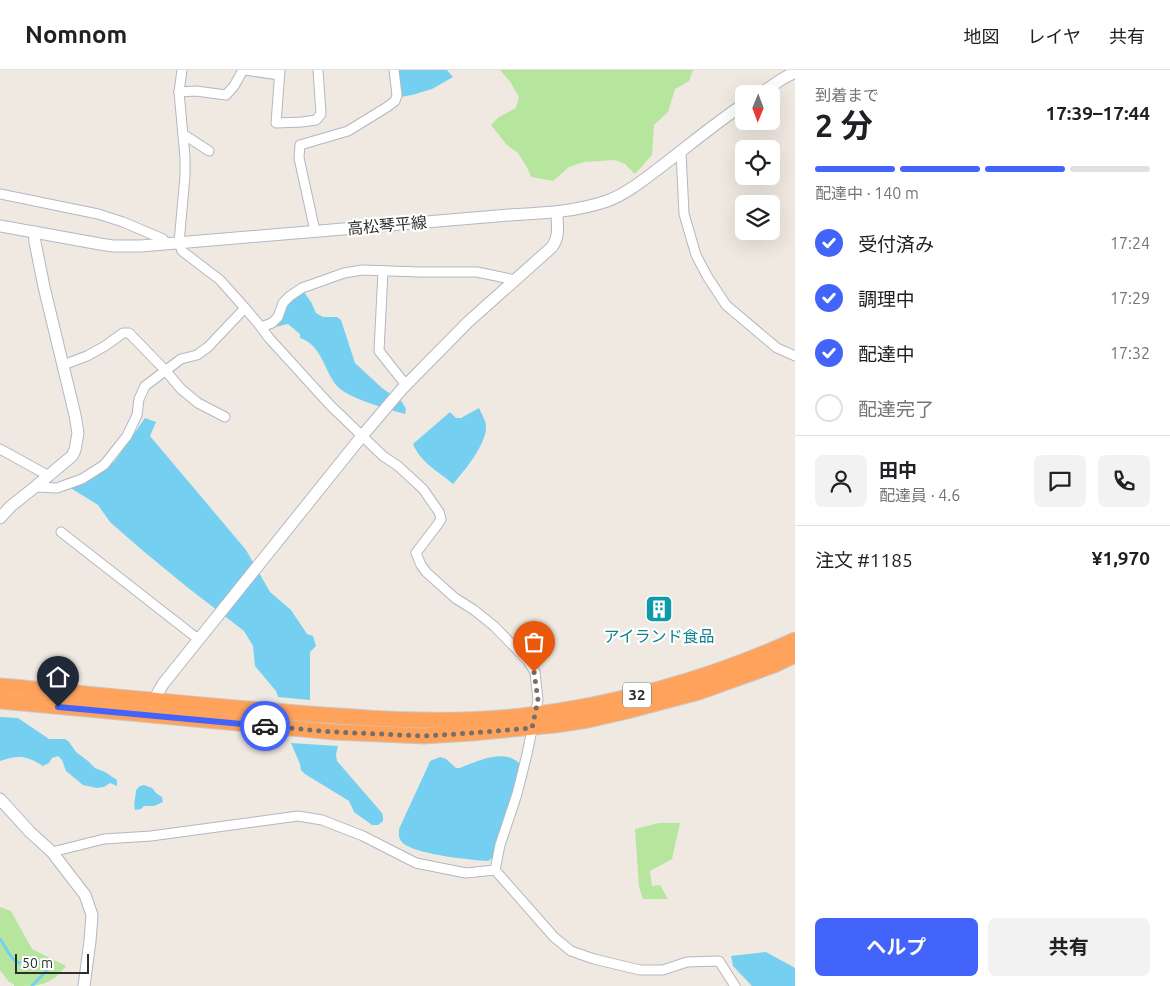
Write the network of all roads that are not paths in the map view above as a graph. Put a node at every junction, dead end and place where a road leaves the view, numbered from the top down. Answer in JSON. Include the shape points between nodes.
{"nodes":[{"id":1,"x":182,"y":70,"type":"edge"},
{"id":2,"x":244,"y":70,"type":"edge"},
{"id":3,"x":318,"y":70,"type":"edge"},
{"id":4,"x":394,"y":70,"type":"edge"},
{"id":5,"x":795,"y":72,"type":"edge"},
{"id":6,"x":279,"y":73,"type":"edge"},
{"id":7,"x":773,"y":85,"type":"edge"},
{"id":8,"x":179,"y":92,"type":"junction"},
{"id":9,"x":735,"y":110,"type":"edge"},
{"id":10,"x":183,"y":134,"type":"junction"},
{"id":11,"x":209,"y":151,"type":"dead end"},
{"id":12,"x":680,"y":152,"type":"junction"},
{"id":13,"x":0,"y":194,"type":"edge"},
{"id":14,"x":557,"y":212,"type":"junction"},
{"id":15,"x":0,"y":226,"type":"edge"},
{"id":16,"x":315,"y":231,"type":"junction"},
{"id":17,"x":34,"y":232,"type":"junction"},
{"id":18,"x":173,"y":244,"type":"junction"},
{"id":19,"x":384,"y":271,"type":"junction"},
{"id":20,"x":515,"y":280,"type":"junction"},
{"id":21,"x":245,"y":308,"type":"junction"},
{"id":22,"x":261,"y":327,"type":"junction"},
{"id":23,"x":795,"y":356,"type":"edge"},
{"id":24,"x":63,"y":365,"type":"junction"},
{"id":25,"x":165,"y":370,"type":"junction"},
{"id":26,"x":404,"y":387,"type":"junction"},
{"id":27,"x":225,"y":418,"type":"dead end"},
{"id":28,"x":362,"y":436,"type":"junction"},
{"id":29,"x":0,"y":449,"type":"edge"},
{"id":30,"x":49,"y":476,"type":"junction"},
{"id":31,"x":35,"y":487,"type":"junction"},
{"id":32,"x":0,"y":518,"type":"edge"},
{"id":33,"x":61,"y":532,"type":"dead end"},
{"id":34,"x":198,"y":639,"type":"junction"},
{"id":35,"x":795,"y":640,"type":"edge"},
{"id":36,"x":795,"y":655,"type":"edge"},
{"id":37,"x":0,"y":686,"type":"edge"},
{"id":38,"x":0,"y":701,"type":"edge"},
{"id":39,"x":153,"y":708,"type":"junction"},
{"id":40,"x":534,"y":721,"type":"junction"},
{"id":41,"x":0,"y":799,"type":"edge"},
{"id":42,"x":52,"y":852,"type":"junction"},
{"id":43,"x":495,"y":870,"type":"junction"},
{"id":44,"x":84,"y":986,"type":"edge"},
{"id":45,"x":735,"y":986,"type":"edge"}],
"edges":[{"from":1,"to":8,"type":"street"},
{"from":2,"to":6,"type":"street"},
{"from":2,"to":8,"type":"street","via":[[226,94]]},
{"from":3,"to":6,"type":"street","via":[[321,114],[316,120],[302,122],[276,123]]},
{"from":4,"to":16,"type":"street","via":[[395,101],[348,130],[300,145],[299,158]]},
{"from":5,"to":7,"type":"street"},
{"from":8,"to":10,"type":"street"},
{"from":9,"to":12,"type":"street","name":"高松琴平線"},
{"from":10,"to":11,"type":"street"},
{"from":10,"to":18,"type":"street","via":[[185,176]]},
{"from":12,"to":14,"type":"street","name":"高松琴平線","via":[[628,191],[590,206]]},
{"from":12,"to":23,"type":"street","via":[[684,214],[696,255],[707,276],[726,305],[777,348]]},
{"from":13,"to":18,"type":"street","via":[[98,214]]},
{"from":14,"to":16,"type":"street","name":"高松琴平線"},
{"from":14,"to":20,"type":"street","via":[[557,240]]},
{"from":15,"to":17,"type":"street","name":"高松琴平線"},
{"from":16,"to":18,"type":"street","name":"高松琴平線"},
{"from":17,"to":18,"type":"street","name":"高松琴平線","via":[[113,246]]},
{"from":17,"to":24,"type":"street"},
{"from":18,"to":21,"type":"street","via":[[220,280]]},
{"from":19,"to":20,"type":"street","via":[[477,272]]},
{"from":19,"to":22,"type":"street","via":[[344,273],[302,288],[283,304],[272,323]]},
{"from":19,"to":26,"type":"street","via":[[379,351]]},
{"from":20,"to":26,"type":"street","via":[[456,333]]},
{"from":21,"to":22,"type":"street"},
{"from":21,"to":25,"type":"street","via":[[208,347]]},
{"from":22,"to":28,"type":"street"},
{"from":24,"to":25,"type":"street","via":[[129,333]]},
{"from":24,"to":30,"type":"street","via":[[75,414],[77,442],[72,456]]},
{"from":25,"to":27,"type":"street","via":[[181,389]]},
{"from":25,"to":31,"type":"street","via":[[144,386],[137,415],[127,436],[104,465],[82,479],[57,488]]},
{"from":26,"to":28,"type":"street"},
{"from":28,"to":34,"type":"street"},
{"from":28,"to":40,"type":"street","via":[[424,489],[439,512],[441,519],[416,553],[421,565],[456,598],[494,626],[528,661],[536,679],[538,700]]},
{"from":29,"to":30,"type":"street"},
{"from":30,"to":31,"type":"street"},
{"from":31,"to":32,"type":"street"},
{"from":33,"to":34,"type":"street"},
{"from":34,"to":39,"type":"street","via":[[163,684]]},
{"from":35,"to":40,"type":"highway","number":"32","via":[[734,666]]},
{"from":36,"to":40,"type":"highway","number":"32","via":[[671,700],[588,720]]},
{"from":37,"to":39,"type":"highway","number":"32"},
{"from":38,"to":39,"type":"highway","number":"32"},
{"from":39,"to":40,"type":"highway","number":"32","via":[[334,732],[424,736],[472,733]]},
{"from":40,"to":43,"type":"street"},
{"from":41,"to":42,"type":"street"},
{"from":42,"to":43,"type":"street","via":[[104,839],[151,836],[298,816],[322,820],[364,836],[416,863],[466,873]]},
{"from":42,"to":44,"type":"street","via":[[85,896],[92,915]]},
{"from":43,"to":45,"type":"street","via":[[554,937],[571,951],[640,970],[663,970],[687,962],[719,961]]}]}
